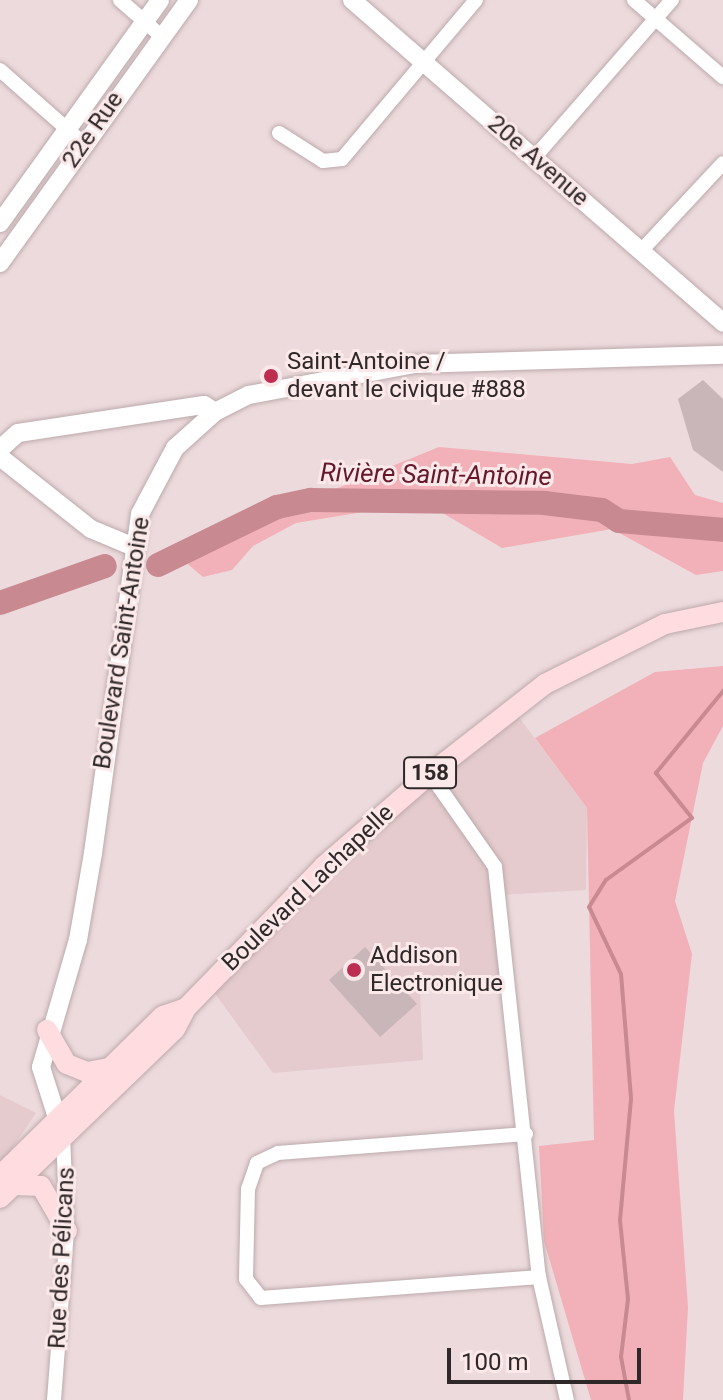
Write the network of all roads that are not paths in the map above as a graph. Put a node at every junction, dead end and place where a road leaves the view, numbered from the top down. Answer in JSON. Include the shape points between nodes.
{"nodes":[{"id":1,"x":120,"y":0,"type":"edge"},
{"id":2,"x":160,"y":0,"type":"edge"},
{"id":3,"x":189,"y":0,"type":"edge"},
{"id":4,"x":352,"y":0,"type":"edge"},
{"id":5,"x":476,"y":0,"type":"edge"},
{"id":6,"x":634,"y":0,"type":"edge"},
{"id":7,"x":672,"y":0,"type":"edge"},
{"id":8,"x":655,"y":19,"type":"junction"},
{"id":9,"x":143,"y":20,"type":"junction"},
{"id":10,"x":160,"y":35,"type":"junction"},
{"id":11,"x":424,"y":62,"type":"junction"},
{"id":12,"x":0,"y":70,"type":"edge"},
{"id":13,"x":723,"y":77,"type":"edge"},
{"id":14,"x":65,"y":127,"type":"junction"},
{"id":15,"x":279,"y":133,"type":"dead end"},
{"id":16,"x":84,"y":144,"type":"junction"},
{"id":17,"x":534,"y":158,"type":"junction"},
{"id":18,"x":723,"y":163,"type":"edge"},
{"id":19,"x":0,"y":223,"type":"edge"},
{"id":20,"x":641,"y":251,"type":"junction"},
{"id":21,"x":1,"y":258,"type":"edge"},
{"id":22,"x":723,"y":323,"type":"edge"},
{"id":23,"x":723,"y":355,"type":"edge"},
{"id":24,"x":215,"y":412,"type":"junction"},
{"id":25,"x":0,"y":449,"type":"edge"},
{"id":26,"x":0,"y":457,"type":"edge"},
{"id":27,"x":134,"y":547,"type":"junction"},
{"id":28,"x":723,"y":612,"type":"edge"},
{"id":29,"x":430,"y":774,"type":"junction"},
{"id":30,"x":186,"y":1008,"type":"junction"},
{"id":31,"x":47,"y":1030,"type":"junction"},
{"id":32,"x":109,"y":1068,"type":"junction"},
{"id":33,"x":60,"y":1126,"type":"junction"},
{"id":34,"x":526,"y":1134,"type":"junction"},
{"id":35,"x":4,"y":1186,"type":"edge"},
{"id":36,"x":67,"y":1231,"type":"junction"},
{"id":37,"x":539,"y":1277,"type":"junction"},
{"id":38,"x":54,"y":1400,"type":"edge"},
{"id":39,"x":567,"y":1400,"type":"edge"}],
"edges":[{"from":1,"to":9,"type":"street"},
{"from":2,"to":9,"type":"street","name":"22e Rue"},
{"from":3,"to":10,"type":"street","name":"22e Rue"},
{"from":4,"to":11,"type":"street","name":"20e Avenue"},
{"from":5,"to":11,"type":"street"},
{"from":6,"to":8,"type":"street"},
{"from":7,"to":8,"type":"street"},
{"from":8,"to":13,"type":"street"},
{"from":8,"to":17,"type":"street"},
{"from":9,"to":10,"type":"street"},
{"from":9,"to":14,"type":"street","name":"22e Rue"},
{"from":10,"to":16,"type":"street","name":"22e Rue"},
{"from":11,"to":15,"type":"street","via":[[342,159],[323,161]]},
{"from":11,"to":17,"type":"street","name":"20e Avenue"},
{"from":12,"to":14,"type":"street"},
{"from":14,"to":16,"type":"street"},
{"from":14,"to":19,"type":"street","name":"22e Rue"},
{"from":16,"to":21,"type":"street","name":"22e Rue"},
{"from":17,"to":20,"type":"street","name":"20e Avenue"},
{"from":18,"to":20,"type":"street"},
{"from":20,"to":22,"type":"street","name":"20e Avenue"},
{"from":23,"to":24,"type":"street","name":"Boulevard Saint-Antoine","via":[[415,364],[249,395]]},
{"from":24,"to":25,"type":"street","via":[[204,405],[18,433]]},
{"from":24,"to":27,"type":"street","name":"Boulevard Saint-Antoine","via":[[175,448],[153,481]]},
{"from":26,"to":27,"type":"street","via":[[91,529]]},
{"from":27,"to":31,"type":"street","name":"Boulevard Saint-Antoine","via":[[78,940]]},
{"from":28,"to":29,"type":"main road","name":"Boulevard Lachapelle","number":"158","via":[[665,624],[545,684]]},
{"from":29,"to":30,"type":"main road","name":"Boulevard Lachapelle","number":"158","via":[[324,866]]},
{"from":29,"to":34,"type":"street","via":[[495,867]]},
{"from":30,"to":32,"type":"main road","name":"Boulevard Lachapelle","number":"158","via":[[163,1016]]},
{"from":30,"to":33,"type":"main road","name":"Boulevard Lachapelle","number":"158","via":[[175,1029]]},
{"from":31,"to":32,"type":"main road","via":[[67,1064],[87,1072]]},
{"from":31,"to":33,"type":"street","name":"Boulevard Saint-Antoine","via":[[41,1067]]},
{"from":32,"to":33,"type":"main road","name":"Boulevard Lachapelle","number":"158"},
{"from":33,"to":35,"type":"main road","name":"Boulevard Lachapelle","number":"158"},
{"from":33,"to":35,"type":"main road","name":"Boulevard Lachapelle","number":"158","via":[[25,1148]]},
{"from":33,"to":36,"type":"street","name":"Rue des Pélicans"},
{"from":34,"to":37,"type":"street"},
{"from":34,"to":37,"type":"street","via":[[278,1153],[257,1163],[248,1189],[246,1279],[261,1298]]},
{"from":35,"to":36,"type":"main road","via":[[41,1186]]},
{"from":36,"to":38,"type":"street","name":"Rue des Pélicans"},
{"from":37,"to":39,"type":"street"}]}
